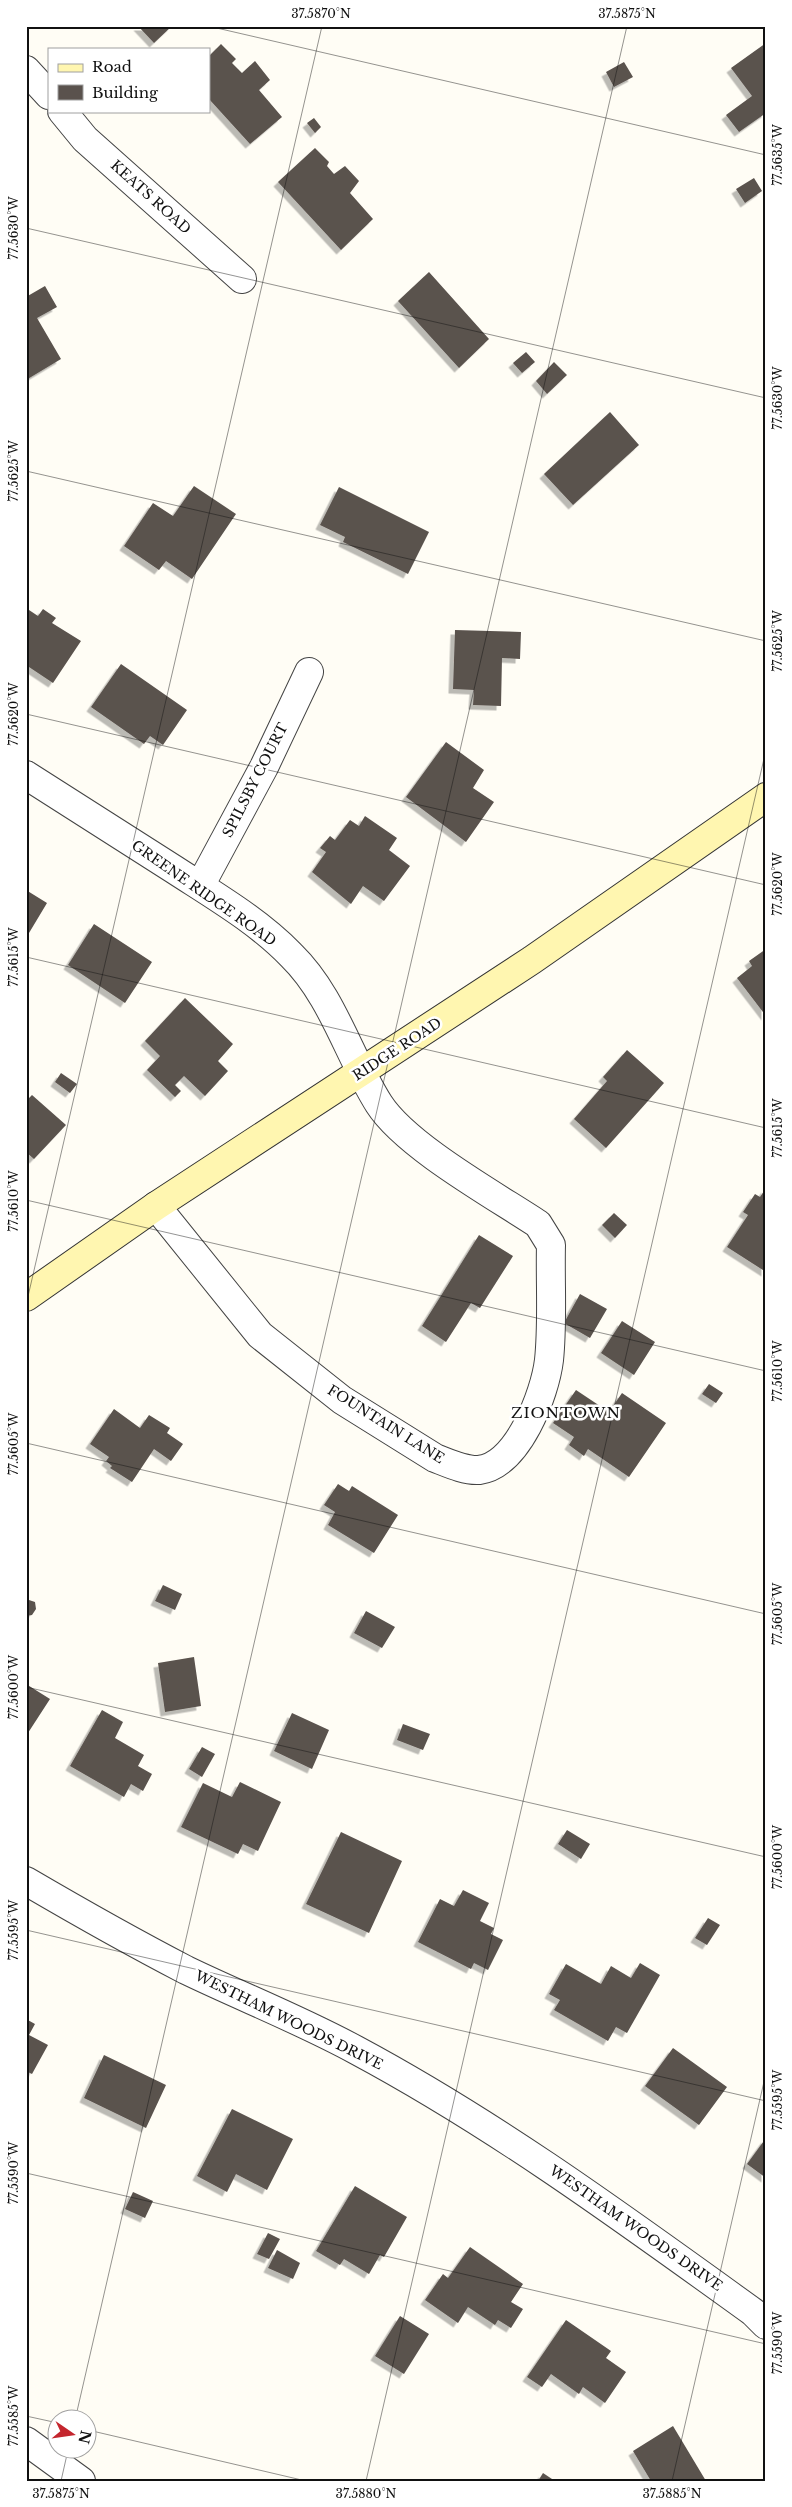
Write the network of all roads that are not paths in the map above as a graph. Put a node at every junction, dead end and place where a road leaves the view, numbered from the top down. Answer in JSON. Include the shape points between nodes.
{"nodes":[{"id":1,"x":26,"y":70,"type":"edge"},
{"id":2,"x":48,"y":94,"type":"edge"},
{"id":3,"x":63,"y":112,"type":"edge"},
{"id":4,"x":242,"y":279,"type":"dead end"},
{"id":5,"x":309,"y":672,"type":"dead end"},
{"id":6,"x":26,"y":775,"type":"edge"},
{"id":7,"x":766,"y":797,"type":"edge"},
{"id":8,"x":200,"y":886,"type":"junction"},
{"id":9,"x":362,"y":1072,"type":"junction"},
{"id":10,"x":156,"y":1206,"type":"junction"},
{"id":11,"x":26,"y":1297,"type":"edge"},
{"id":12,"x":26,"y":1881,"type":"edge"},
{"id":13,"x":766,"y":2325,"type":"edge"},
{"id":14,"x":26,"y":2441,"type":"edge"},
{"id":15,"x":81,"y":2481,"type":"edge"}],
"edges":[{"from":1,"to":2,"type":"street"},
{"from":3,"to":4,"type":"street","name":"KEATS ROAD","via":[[85,139]]},
{"from":5,"to":8,"type":"street","name":"SPILSBY COURT","via":[[264,767]]},
{"from":6,"to":8,"type":"street","name":"GREENE RIDGE ROAD"},
{"from":7,"to":9,"type":"street","name":"RIDGE ROAD","via":[[532,960]]},
{"from":8,"to":9,"type":"street","name":"GREENE RIDGE ROAD","via":[[268,933],[292,956],[325,1001]]},
{"from":9,"to":10,"type":"street","name":"RIDGE ROAD"},
{"from":9,"to":10,"type":"street","name":"FOUNTAIN LANE","via":[[379,1105],[402,1130],[538,1224],[551,1245],[549,1361],[536,1407],[511,1453],[492,1466],[478,1470],[444,1461],[342,1400],[260,1335]]},
{"from":10,"to":11,"type":"street","name":"RIDGE ROAD"},
{"from":12,"to":13,"type":"street","name":"WESTHAM WOODS DRIVE","via":[[186,1970],[355,2049],[478,2119],[604,2204],[753,2312]]},
{"from":14,"to":15,"type":"street"}]}
